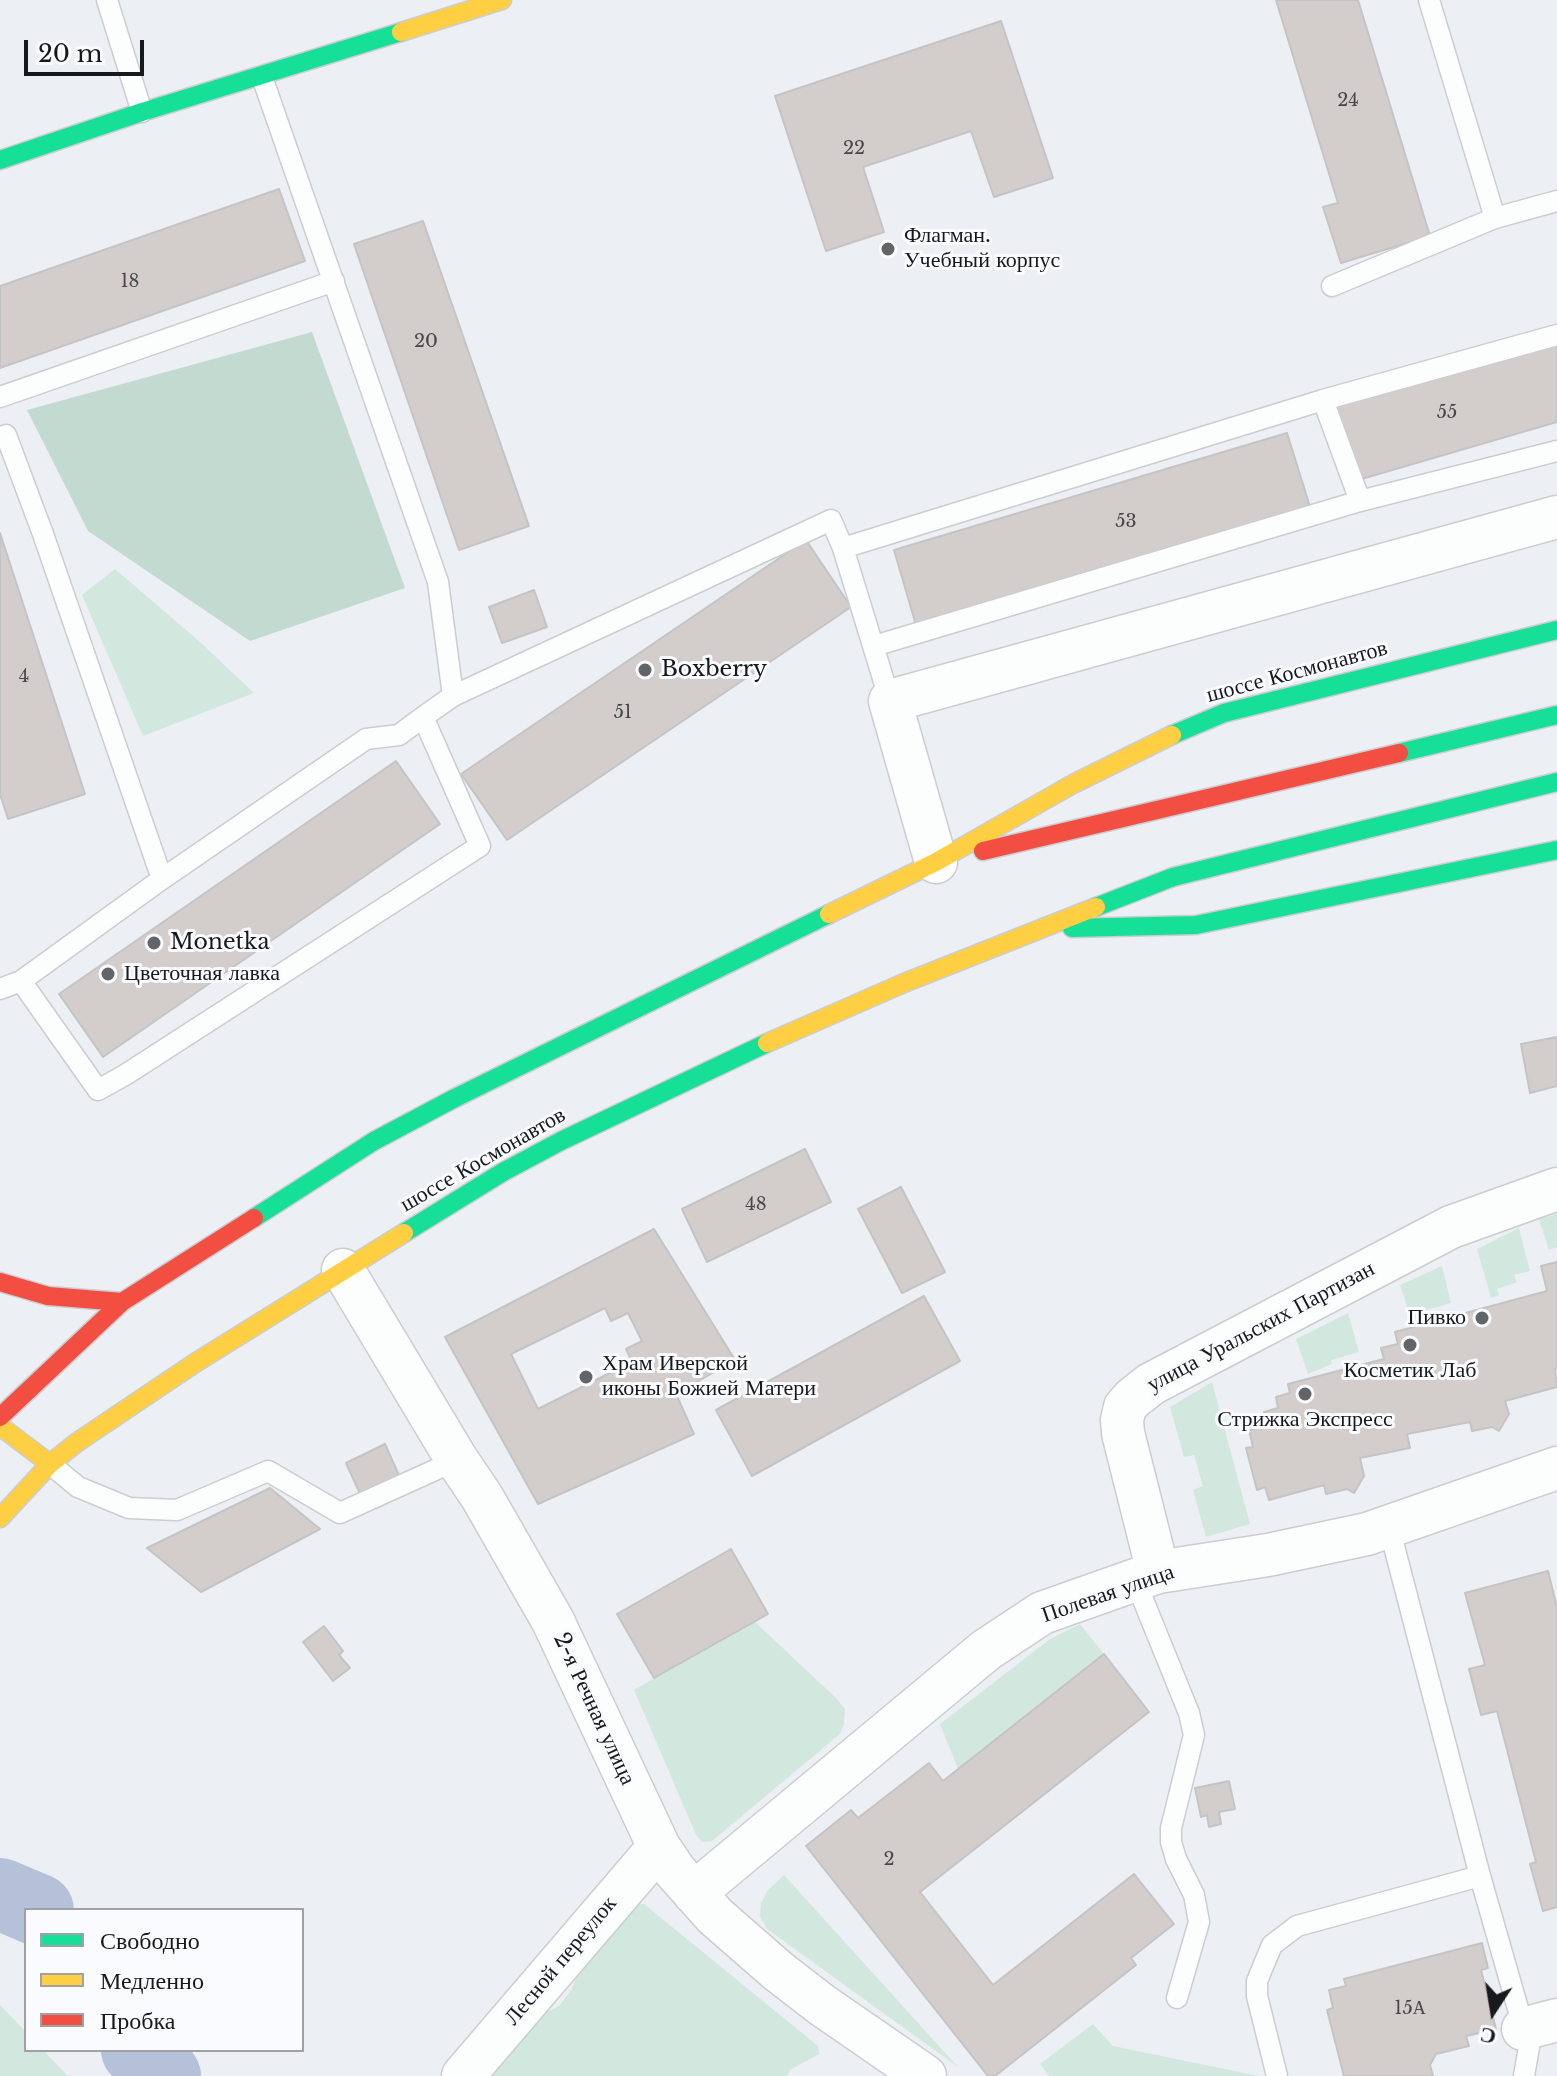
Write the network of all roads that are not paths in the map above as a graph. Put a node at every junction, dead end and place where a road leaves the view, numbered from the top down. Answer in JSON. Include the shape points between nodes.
{"nodes":[{"id":1,"x":107,"y":0,"type":"edge"},
{"id":2,"x":502,"y":0,"type":"edge"},
{"id":3,"x":1429,"y":0,"type":"edge"},
{"id":4,"x":262,"y":77,"type":"junction"},
{"id":5,"x":142,"y":112,"type":"junction"},
{"id":6,"x":0,"y":160,"type":"edge"},
{"id":7,"x":1557,"y":201,"type":"edge"},
{"id":8,"x":1495,"y":218,"type":"junction"},
{"id":9,"x":334,"y":281,"type":"junction"},
{"id":10,"x":1332,"y":286,"type":"dead end"},
{"id":11,"x":1557,"y":335,"type":"edge"},
{"id":12,"x":0,"y":397,"type":"edge"},
{"id":13,"x":1323,"y":400,"type":"junction"},
{"id":14,"x":6,"y":435,"type":"dead end"},
{"id":15,"x":1557,"y":451,"type":"edge"},
{"id":16,"x":1360,"y":501,"type":"junction"},
{"id":17,"x":1557,"y":517,"type":"edge"},
{"id":18,"x":843,"y":548,"type":"junction"},
{"id":19,"x":1557,"y":630,"type":"edge"},
{"id":20,"x":874,"y":646,"type":"junction"},
{"id":21,"x":453,"y":696,"type":"junction"},
{"id":22,"x":890,"y":701,"type":"junction"},
{"id":23,"x":1557,"y":715,"type":"edge"},
{"id":24,"x":423,"y":717,"type":"junction"},
{"id":25,"x":1557,"y":782,"type":"edge"},
{"id":26,"x":1557,"y":850,"type":"edge"},
{"id":27,"x":936,"y":862,"type":"junction"},
{"id":28,"x":162,"y":879,"type":"junction"},
{"id":29,"x":1041,"y":929,"type":"junction"},
{"id":30,"x":21,"y":981,"type":"junction"},
{"id":31,"x":0,"y":989,"type":"edge"},
{"id":32,"x":1557,"y":1189,"type":"edge"},
{"id":33,"x":343,"y":1270,"type":"junction"},
{"id":34,"x":0,"y":1282,"type":"edge"},
{"id":35,"x":122,"y":1302,"type":"junction"},
{"id":36,"x":0,"y":1417,"type":"edge"},
{"id":37,"x":0,"y":1426,"type":"edge"},
{"id":38,"x":457,"y":1460,"type":"junction"},
{"id":39,"x":50,"y":1464,"type":"junction"},
{"id":40,"x":1557,"y":1468,"type":"edge"},
{"id":41,"x":0,"y":1518,"type":"edge"},
{"id":42,"x":1389,"y":1527,"type":"junction"},
{"id":43,"x":1147,"y":1576,"type":"junction"},
{"id":44,"x":659,"y":1847,"type":"junction"},
{"id":45,"x":1480,"y":1876,"type":"junction"},
{"id":46,"x":694,"y":1893,"type":"junction"},
{"id":47,"x":1177,"y":1998,"type":"dead end"},
{"id":48,"x":1540,"y":2025,"type":"edge"},
{"id":49,"x":463,"y":2076,"type":"edge"},
{"id":50,"x":925,"y":2076,"type":"edge"},
{"id":51,"x":1277,"y":2076,"type":"edge"},
{"id":52,"x":1524,"y":2076,"type":"edge"}],
"edges":[{"from":1,"to":5,"type":"lane"},
{"from":2,"to":4,"type":"main road"},
{"from":3,"to":8,"type":"lane"},
{"from":4,"to":5,"type":"main road"},
{"from":4,"to":9,"type":"lane"},
{"from":5,"to":6,"type":"main road"},
{"from":7,"to":8,"type":"lane"},
{"from":8,"to":10,"type":"lane"},
{"from":9,"to":12,"type":"lane"},
{"from":9,"to":21,"type":"lane","via":[[438,582]]},
{"from":11,"to":13,"type":"lane"},
{"from":13,"to":16,"type":"lane"},
{"from":13,"to":18,"type":"lane"},
{"from":14,"to":28,"type":"lane"},
{"from":15,"to":16,"type":"lane"},
{"from":16,"to":20,"type":"lane"},
{"from":17,"to":22,"type":"street"},
{"from":18,"to":20,"type":"lane"},
{"from":18,"to":21,"type":"lane","via":[[831,520]]},
{"from":19,"to":27,"type":"main road","name":"шоссе Космонавтов","via":[[1224,713],[1073,784]]},
{"from":20,"to":22,"type":"lane"},
{"from":21,"to":24,"type":"lane"},
{"from":22,"to":27,"type":"street"},
{"from":23,"to":27,"type":"main road","name":"шоссе Космонавтов"},
{"from":24,"to":28,"type":"lane","via":[[399,735],[366,739]]},
{"from":24,"to":30,"type":"lane","via":[[480,846],[98,1090]]},
{"from":25,"to":29,"type":"main road","name":"шоссе Космонавтов","via":[[1173,877]]},
{"from":26,"to":29,"type":"main road","name":"шоссе Космонавтов","via":[[1196,925]]},
{"from":27,"to":35,"type":"main road","name":"шоссе Космонавтов","via":[[374,1141]]},
{"from":28,"to":30,"type":"lane"},
{"from":29,"to":33,"type":"main road","name":"шоссе Космонавтов","via":[[718,1064],[503,1172]]},
{"from":30,"to":31,"type":"lane"},
{"from":32,"to":43,"type":"street","name":"улица Уральских Партизан","via":[[1451,1227],[1151,1384],[1132,1399],[1125,1407],[1123,1433]]},
{"from":33,"to":38,"type":"street","name":"2-я Речная улица"},
{"from":33,"to":39,"type":"main road","name":"шоссе Космонавтов","via":[[195,1363]]},
{"from":34,"to":35,"type":"main road","via":[[48,1296]]},
{"from":35,"to":36,"type":"main road","name":"шоссе Космонавтов"},
{"from":37,"to":39,"type":"main road"},
{"from":38,"to":39,"type":"lane","via":[[340,1513],[268,1471],[177,1510],[129,1508],[78,1487]]},
{"from":38,"to":44,"type":"street","name":"2-я Речная улица","via":[[553,1621]]},
{"from":39,"to":41,"type":"main road","name":"шоссе Космонавтов"},
{"from":40,"to":42,"type":"street","name":"Полевая улица"},
{"from":42,"to":43,"type":"street","name":"Полевая улица"},
{"from":42,"to":45,"type":"lane"},
{"from":43,"to":46,"type":"street","name":"Полевая улица","via":[[1064,1604],[986,1650]]},
{"from":43,"to":47,"type":"lane","via":[[1194,1735],[1171,1842],[1194,1895],[1199,1922]]},
{"from":44,"to":46,"type":"street","name":"2-я Речная улица"},
{"from":44,"to":49,"type":"street","name":"Лесной переулок"},
{"from":45,"to":48,"type":"lane"},
{"from":45,"to":51,"type":"lane","via":[[1297,1926],[1272,1945],[1257,1981],[1257,1996]]},
{"from":46,"to":50,"type":"street","name":"2-я Речная улица","via":[[800,1988]]},
{"from":48,"to":52,"type":"lane"}]}
